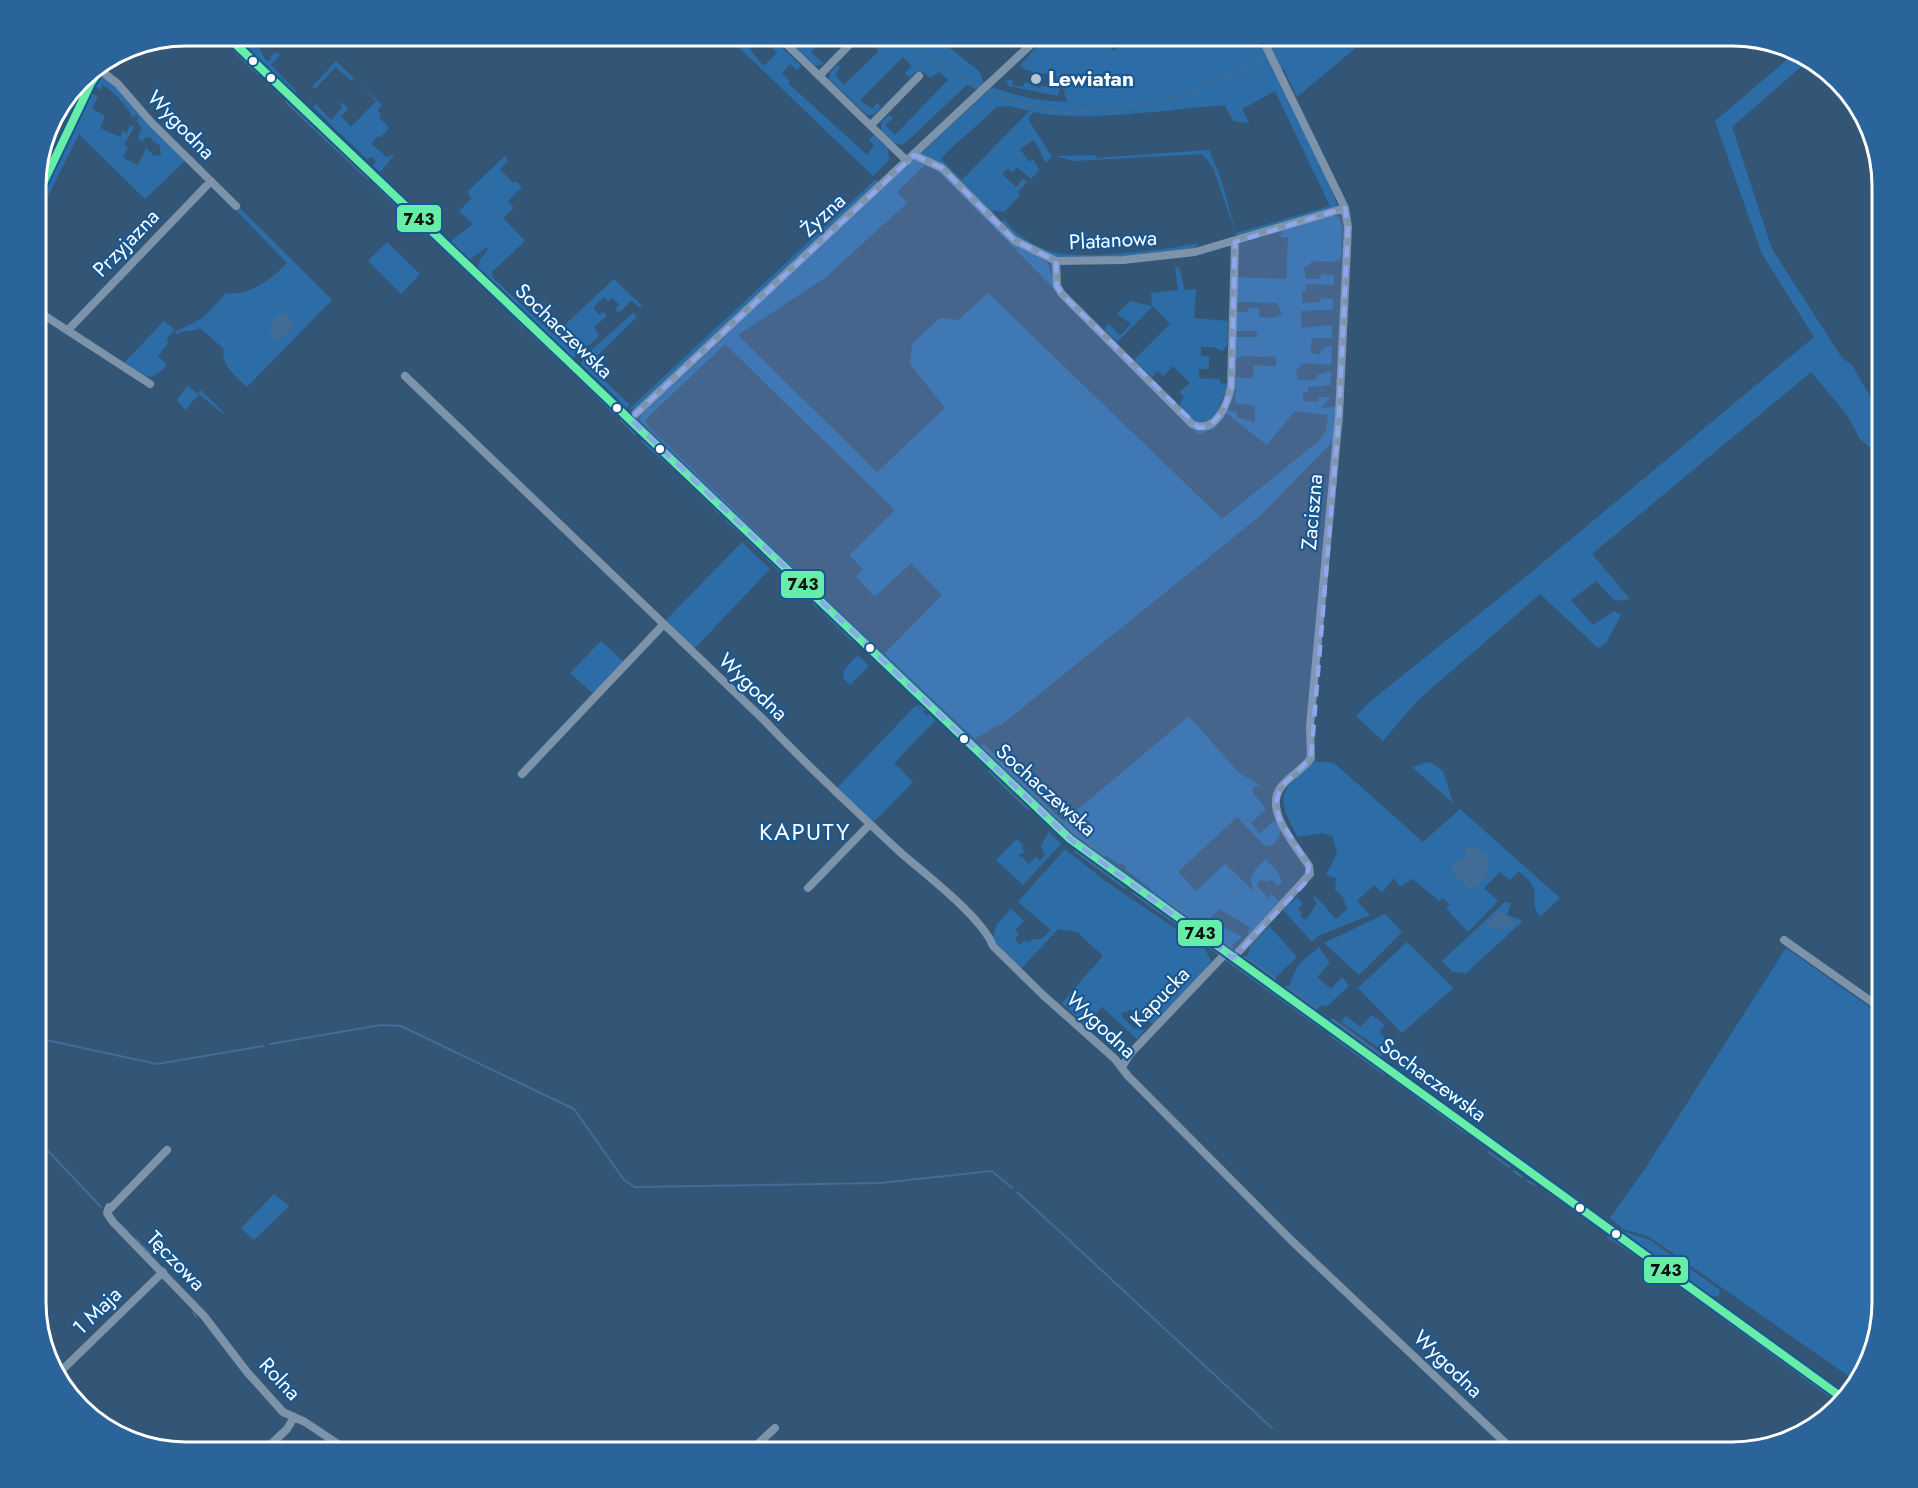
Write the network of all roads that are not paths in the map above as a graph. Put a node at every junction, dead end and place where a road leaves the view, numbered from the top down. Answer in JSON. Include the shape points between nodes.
{"nodes":[{"id":1,"x":788,"y":46,"type":"edge"},
{"id":2,"x":848,"y":46,"type":"edge"},
{"id":3,"x":1030,"y":46,"type":"edge"},
{"id":4,"x":1266,"y":46,"type":"edge"},
{"id":5,"x":239,"y":48,"type":"edge"},
{"id":6,"x":107,"y":71,"type":"edge"},
{"id":7,"x":819,"y":76,"type":"junction"},
{"id":8,"x":919,"y":76,"type":"dead end"},
{"id":9,"x":91,"y":84,"type":"edge"},
{"id":10,"x":871,"y":126,"type":"junction"},
{"id":11,"x":911,"y":158,"type":"junction"},
{"id":12,"x":47,"y":174,"type":"edge"},
{"id":13,"x":211,"y":181,"type":"junction"},
{"id":14,"x":236,"y":206,"type":"dead end"},
{"id":15,"x":1345,"y":208,"type":"junction"},
{"id":16,"x":1235,"y":242,"type":"junction"},
{"id":17,"x":1056,"y":261,"type":"junction"},
{"id":18,"x":47,"y":317,"type":"edge"},
{"id":19,"x":68,"y":330,"type":"junction"},
{"id":20,"x":405,"y":376,"type":"dead end"},
{"id":21,"x":150,"y":384,"type":"dead end"},
{"id":22,"x":630,"y":419,"type":"junction"},
{"id":23,"x":663,"y":625,"type":"junction"},
{"id":24,"x":522,"y":774,"type":"dead end"},
{"id":25,"x":870,"y":824,"type":"junction"},
{"id":26,"x":808,"y":888,"type":"dead end"},
{"id":27,"x":1784,"y":940,"type":"dead end"},
{"id":28,"x":1229,"y":955,"type":"junction"},
{"id":29,"x":1872,"y":1002,"type":"edge"},
{"id":30,"x":1122,"y":1067,"type":"junction"},
{"id":31,"x":167,"y":1149,"type":"dead end"},
{"id":32,"x":163,"y":1272,"type":"junction"},
{"id":33,"x":222,"y":1340,"type":"joint"},
{"id":34,"x":63,"y":1369,"type":"edge"},
{"id":35,"x":1837,"y":1394,"type":"edge"},
{"id":36,"x":293,"y":1419,"type":"junction"},
{"id":37,"x":775,"y":1428,"type":"dead end"},
{"id":38,"x":273,"y":1442,"type":"edge"},
{"id":39,"x":335,"y":1442,"type":"edge"},
{"id":40,"x":760,"y":1442,"type":"edge"},
{"id":41,"x":1504,"y":1442,"type":"edge"}],
"edges":[{"from":1,"to":7,"type":"street","name":"Platanowa"},
{"from":2,"to":7,"type":"street"},
{"from":3,"to":11,"type":"street","name":"Żyzna"},
{"from":4,"to":15,"type":"street","name":"Zaciszna"},
{"from":5,"to":22,"type":"street","name":"Sochaczewska"},
{"from":6,"to":13,"type":"street","name":"Wygodna"},
{"from":7,"to":10,"type":"street","name":"Platanowa"},
{"from":8,"to":10,"type":"street"},
{"from":9,"to":12,"type":"main road"},
{"from":10,"to":11,"type":"street","name":"Platanowa"},
{"from":11,"to":17,"type":"street","name":"Platanowa","via":[[942,168],[1014,240]]},
{"from":11,"to":22,"type":"street","name":"Żyzna"},
{"from":13,"to":14,"type":"street","name":"Wygodna"},
{"from":13,"to":19,"type":"street","name":"Przyjazna"},
{"from":15,"to":16,"type":"street","name":"Platanowa"},
{"from":15,"to":28,"type":"street","name":"Zaciszna","via":[[1348,227],[1339,415],[1310,726],[1311,759],[1280,788],[1276,804],[1279,818],[1310,874]]},
{"from":16,"to":17,"type":"street","name":"Platanowa","via":[[1195,252],[1132,259]]},
{"from":16,"to":17,"type":"street","via":[[1231,387],[1224,410],[1206,427],[1192,424],[1062,294],[1057,286]]},
{"from":18,"to":19,"type":"street"},
{"from":19,"to":21,"type":"street"},
{"from":20,"to":23,"type":"street","name":"Wygodna"},
{"from":22,"to":28,"type":"street","name":"Sochaczewska","via":[[1070,839]]},
{"from":23,"to":24,"type":"street"},
{"from":23,"to":25,"type":"street","name":"Wygodna"},
{"from":25,"to":26,"type":"street"},
{"from":25,"to":30,"type":"street","name":"Wygodna","via":[[957,904],[1043,995]]},
{"from":27,"to":29,"type":"street"},
{"from":28,"to":30,"type":"street","name":"Kapucka","via":[[1130,1054]]},
{"from":28,"to":35,"type":"street","name":"Sochaczewska"},
{"from":30,"to":41,"type":"street","name":"Wygodna","via":[[1292,1241]]},
{"from":31,"to":32,"type":"street","name":"Tęczowa","via":[[108,1210],[113,1222]]},
{"from":32,"to":33,"type":"street","name":"Tęczowa"},
{"from":32,"to":34,"type":"street","name":"1 Maja"},
{"from":33,"to":36,"type":"street","name":"Rolna"},
{"from":36,"to":38,"type":"street"},
{"from":36,"to":39,"type":"street","name":"Rolna","via":[[305,1422]]},
{"from":37,"to":40,"type":"street"}]}
